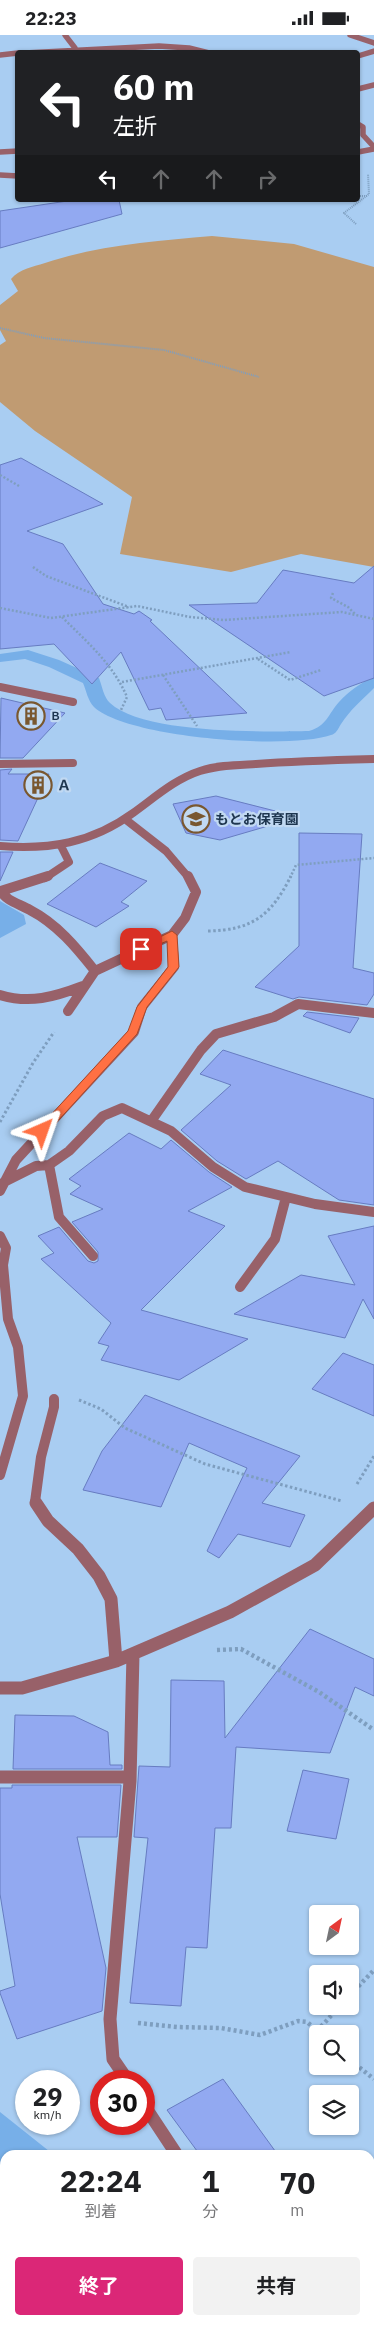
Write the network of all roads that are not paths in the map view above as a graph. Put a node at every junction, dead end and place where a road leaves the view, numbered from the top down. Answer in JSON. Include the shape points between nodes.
{"nodes":[{"id":1,"x":66,"y":35,"type":"edge"},
{"id":2,"x":350,"y":35,"type":"edge"},
{"id":3,"x":374,"y":43,"type":"edge"},
{"id":4,"x":75,"y":48,"type":"junction"},
{"id":5,"x":55,"y":50,"type":"edge"},
{"id":6,"x":196,"y":50,"type":"edge"},
{"id":7,"x":374,"y":51,"type":"edge"},
{"id":8,"x":15,"y":53,"type":"edge"},
{"id":9,"x":0,"y":55,"type":"edge"},
{"id":10,"x":360,"y":55,"type":"edge"},
{"id":11,"x":374,"y":85,"type":"edge"},
{"id":12,"x":360,"y":88,"type":"edge"},
{"id":13,"x":360,"y":125,"type":"edge"},
{"id":14,"x":374,"y":148,"type":"edge"},
{"id":15,"x":15,"y":151,"type":"edge"},
{"id":16,"x":0,"y":152,"type":"edge"},
{"id":17,"x":360,"y":152,"type":"edge"},
{"id":18,"x":0,"y":175,"type":"edge"},
{"id":19,"x":15,"y":176,"type":"edge"},
{"id":20,"x":0,"y":687,"type":"edge"},
{"id":21,"x":73,"y":702,"type":"dead end"},
{"id":22,"x":374,"y":759,"type":"edge"},
{"id":23,"x":73,"y":763,"type":"dead end"},
{"id":24,"x":0,"y":764,"type":"edge"},
{"id":25,"x":125,"y":819,"type":"junction"},
{"id":26,"x":0,"y":846,"type":"edge"},
{"id":27,"x":61,"y":846,"type":"junction"},
{"id":28,"x":173,"y":932,"type":"junction"},
{"id":29,"x":95,"y":971,"type":"junction"},
{"id":30,"x":83,"y":986,"type":"junction"},
{"id":31,"x":0,"y":995,"type":"edge"},
{"id":32,"x":68,"y":1011,"type":"road end"},
{"id":33,"x":374,"y":1013,"type":"edge"},
{"id":34,"x":152,"y":1120,"type":"junction"},
{"id":35,"x":49,"y":1165,"type":"junction"},
{"id":36,"x":2,"y":1186,"type":"edge"},
{"id":37,"x":286,"y":1197,"type":"junction"},
{"id":38,"x":374,"y":1212,"type":"edge"},
{"id":39,"x":0,"y":1236,"type":"edge"},
{"id":40,"x":93,"y":1255,"type":"dead end"},
{"id":41,"x":240,"y":1287,"type":"dead end"},
{"id":42,"x":54,"y":1399,"type":"road end"},
{"id":43,"x":0,"y":1475,"type":"edge"},
{"id":44,"x":374,"y":1508,"type":"edge"},
{"id":45,"x":133,"y":1654,"type":"junction"},
{"id":46,"x":116,"y":1661,"type":"junction"},
{"id":47,"x":0,"y":1688,"type":"edge"},
{"id":48,"x":0,"y":1777,"type":"edge"},
{"id":49,"x":130,"y":1777,"type":"junction"},
{"id":50,"x":120,"y":2070,"type":"edge"},
{"id":51,"x":155,"y":2122,"type":"edge"},
{"id":52,"x":174,"y":2150,"type":"edge"}],
"edges":[{"from":1,"to":4,"type":"street"},
{"from":2,"to":3,"type":"street"},
{"from":4,"to":5,"type":"street"},
{"from":4,"to":6,"type":"street","via":[[184,47]]},
{"from":7,"to":10,"type":"street"},
{"from":8,"to":9,"type":"street"},
{"from":11,"to":12,"type":"street"},
{"from":13,"to":14,"type":"street","via":[[363,135]]},
{"from":14,"to":17,"type":"street"},
{"from":15,"to":16,"type":"street"},
{"from":18,"to":19,"type":"street"},
{"from":20,"to":21,"type":"street"},
{"from":22,"to":25,"type":"street","via":[[292,761],[202,771],[177,780]]},
{"from":23,"to":24,"type":"street"},
{"from":25,"to":27,"type":"street","via":[[105,831]]},
{"from":25,"to":28,"type":"street","via":[[173,856],[191,878],[196,893],[185,917]]},
{"from":26,"to":27,"type":"street"},
{"from":27,"to":29,"type":"street","via":[[69,862],[62,870],[1,891],[4,897],[63,931]]},
{"from":28,"to":29,"type":"street"},
{"from":28,"to":36,"type":"street","via":[[174,967],[142,1007],[134,1032],[16,1160]]},
{"from":29,"to":30,"type":"street"},
{"from":30,"to":31,"type":"street","via":[[42,1001]]},
{"from":30,"to":32,"type":"street"},
{"from":33,"to":34,"type":"street","via":[[298,1004],[274,1017],[216,1034]]},
{"from":34,"to":35,"type":"street","via":[[122,1108],[103,1116]]},
{"from":34,"to":37,"type":"street","via":[[245,1187]]},
{"from":35,"to":36,"type":"street","via":[[36,1166]]},
{"from":35,"to":40,"type":"street","via":[[59,1217]]},
{"from":37,"to":38,"type":"street","via":[[315,1205]]},
{"from":37,"to":41,"type":"street","via":[[275,1239]]},
{"from":39,"to":43,"type":"street","via":[[6,1248],[3,1265],[8,1319],[18,1347],[23,1396]]},
{"from":42,"to":46,"type":"street","via":[[35,1502],[48,1521],[78,1549],[99,1576],[111,1599]]},
{"from":44,"to":45,"type":"street","via":[[315,1565],[230,1612]]},
{"from":45,"to":46,"type":"street"},
{"from":45,"to":49,"type":"street"},
{"from":46,"to":47,"type":"street","via":[[22,1688]]},
{"from":48,"to":49,"type":"street"},
{"from":49,"to":50,"type":"street","via":[[110,2019],[113,2059]]},
{"from":51,"to":52,"type":"street"}]}
